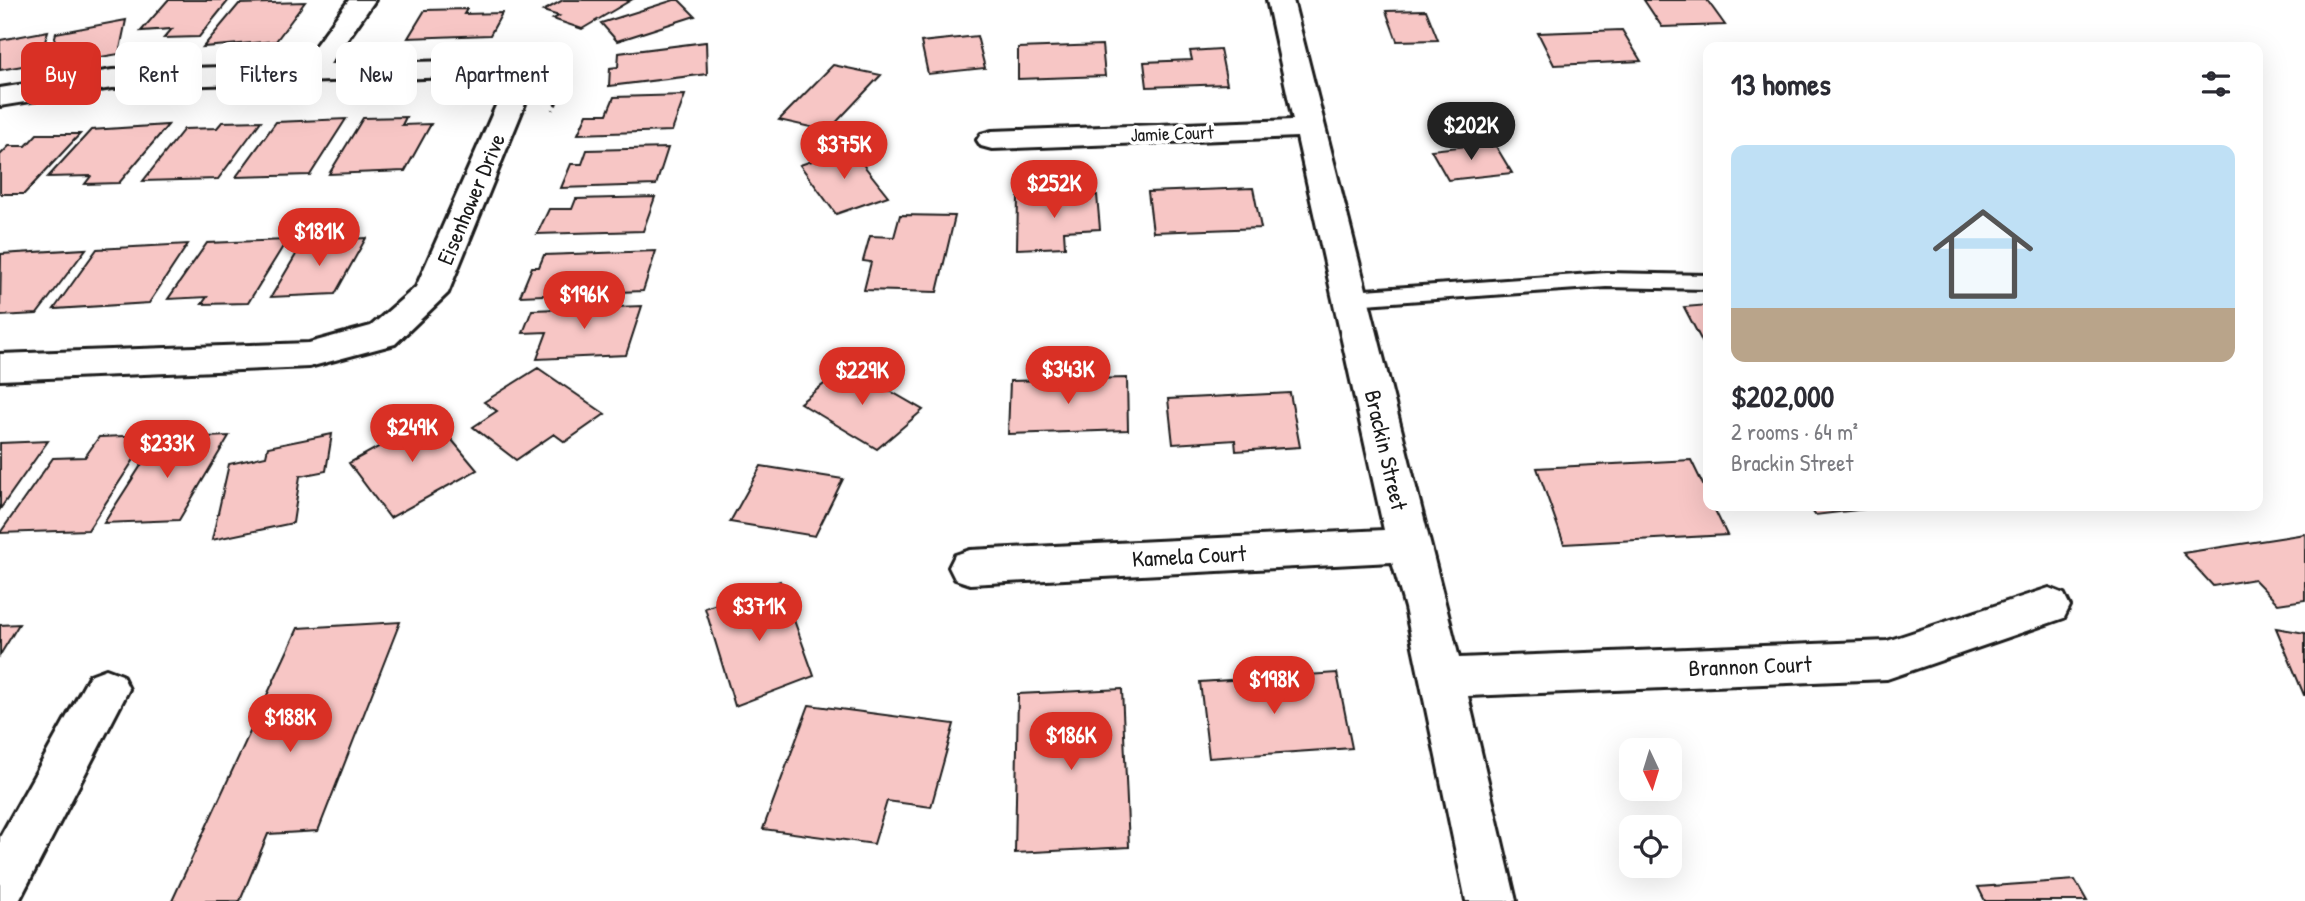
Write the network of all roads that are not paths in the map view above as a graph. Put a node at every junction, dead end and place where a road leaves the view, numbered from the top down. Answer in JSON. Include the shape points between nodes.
{"nodes":[{"id":1,"x":362,"y":0,"type":"edge"},
{"id":2,"x":1280,"y":0,"type":"edge"},
{"id":3,"x":322,"y":56,"type":"edge"},
{"id":4,"x":322,"y":73,"type":"edge"},
{"id":5,"x":216,"y":76,"type":"edge"},
{"id":6,"x":0,"y":97,"type":"edge"},
{"id":7,"x":1311,"y":128,"type":"junction"},
{"id":8,"x":992,"y":140,"type":"dead end"},
{"id":9,"x":1703,"y":282,"type":"edge"},
{"id":10,"x":1351,"y":298,"type":"junction"},
{"id":11,"x":0,"y":367,"type":"edge"},
{"id":12,"x":1408,"y":545,"type":"junction"},
{"id":13,"x":970,"y":567,"type":"dead end"},
{"id":14,"x":2049,"y":606,"type":"dead end"},
{"id":15,"x":1441,"y":678,"type":"junction"},
{"id":16,"x":106,"y":689,"type":"dead end"},
{"id":17,"x":0,"y":886,"type":"edge"},
{"id":18,"x":1491,"y":901,"type":"edge"}],
"edges":[{"from":1,"to":3,"type":"street"},
{"from":2,"to":7,"type":"street","name":"Brackin Street"},
{"from":4,"to":11,"type":"street","name":"Eisenhower Drive","via":[[455,69],[499,77],[513,99],[431,293],[383,335],[309,355]]},
{"from":5,"to":6,"type":"street","name":"Eisenhower Drive","via":[[112,79]]},
{"from":7,"to":8,"type":"street","name":"Jamie Court"},
{"from":7,"to":10,"type":"street","name":"Brackin Street"},
{"from":9,"to":10,"type":"lane","via":[[1606,280]]},
{"from":10,"to":12,"type":"street","name":"Brackin Street"},
{"from":12,"to":13,"type":"street","name":"Kamela Court"},
{"from":12,"to":15,"type":"street","name":"Brackin Street"},
{"from":14,"to":15,"type":"street","name":"Brannon Court","via":[[1887,660]]},
{"from":15,"to":18,"type":"street","name":"Brackin Street"},
{"from":16,"to":17,"type":"street"}]}
